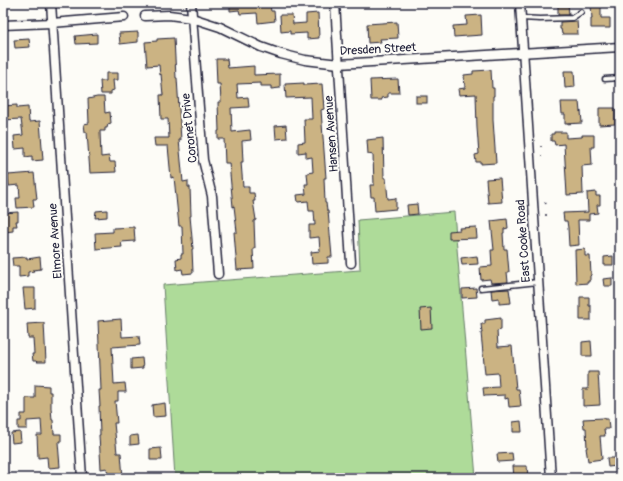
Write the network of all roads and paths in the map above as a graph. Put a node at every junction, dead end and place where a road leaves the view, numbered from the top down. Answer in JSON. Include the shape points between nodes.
{"nodes":[{"id":1,"x":51,"y":3,"type":"edge"},
{"id":2,"x":191,"y":3,"type":"edge"},
{"id":3,"x":335,"y":3,"type":"edge"},
{"id":4,"x":520,"y":3,"type":"edge"},
{"id":5,"x":581,"y":12,"type":"dead end"},
{"id":6,"x":145,"y":16,"type":"dead end"},
{"id":7,"x":124,"y":17,"type":"dead end"},
{"id":8,"x":192,"y":18,"type":"junction"},
{"id":9,"x":521,"y":18,"type":"junction"},
{"id":10,"x":52,"y":23,"type":"junction"},
{"id":11,"x":3,"y":25,"type":"edge"},
{"id":12,"x":620,"y":47,"type":"edge"},
{"id":13,"x":523,"y":53,"type":"junction"},
{"id":14,"x":339,"y":64,"type":"junction"},
{"id":15,"x":620,"y":78,"type":"edge"},
{"id":16,"x":605,"y":79,"type":"dead end"},
{"id":17,"x":352,"y":263,"type":"dead end"},
{"id":18,"x":218,"y":274,"type":"dead end"},
{"id":19,"x":538,"y":282,"type":"junction"},
{"id":20,"x":481,"y":288,"type":"dead end"},
{"id":21,"x":82,"y":478,"type":"edge"},
{"id":22,"x":551,"y":478,"type":"edge"}],
"edges":[{"from":1,"to":10,"type":"street","name":"Elmore Avenue"},
{"from":2,"to":8,"type":"street","name":"Coronet Drive"},
{"from":3,"to":14,"type":"street","name":"Hansen Avenue"},
{"from":4,"to":9,"type":"street","name":"East Cooke Road"},
{"from":5,"to":9,"type":"lane","via":[[572,18]]},
{"from":6,"to":8,"type":"street","name":"Dresden Street","via":[[169,15]]},
{"from":7,"to":10,"type":"street"},
{"from":8,"to":14,"type":"street","name":"Dresden Street","via":[[220,27],[281,54]]},
{"from":8,"to":18,"type":"street","name":"Coronet Drive","via":[[203,160],[212,196]]},
{"from":9,"to":13,"type":"street","name":"East Cooke Road"},
{"from":10,"to":11,"type":"street"},
{"from":10,"to":21,"type":"street","name":"Elmore Avenue"},
{"from":12,"to":13,"type":"street","name":"Dresden Street"},
{"from":13,"to":14,"type":"street","name":"Dresden Street"},
{"from":13,"to":19,"type":"street","name":"East Cooke Road"},
{"from":14,"to":17,"type":"street","name":"Hansen Avenue"},
{"from":15,"to":16,"type":"lane"},
{"from":19,"to":20,"type":"lane"},
{"from":19,"to":22,"type":"street","name":"East Cooke Road"}]}
